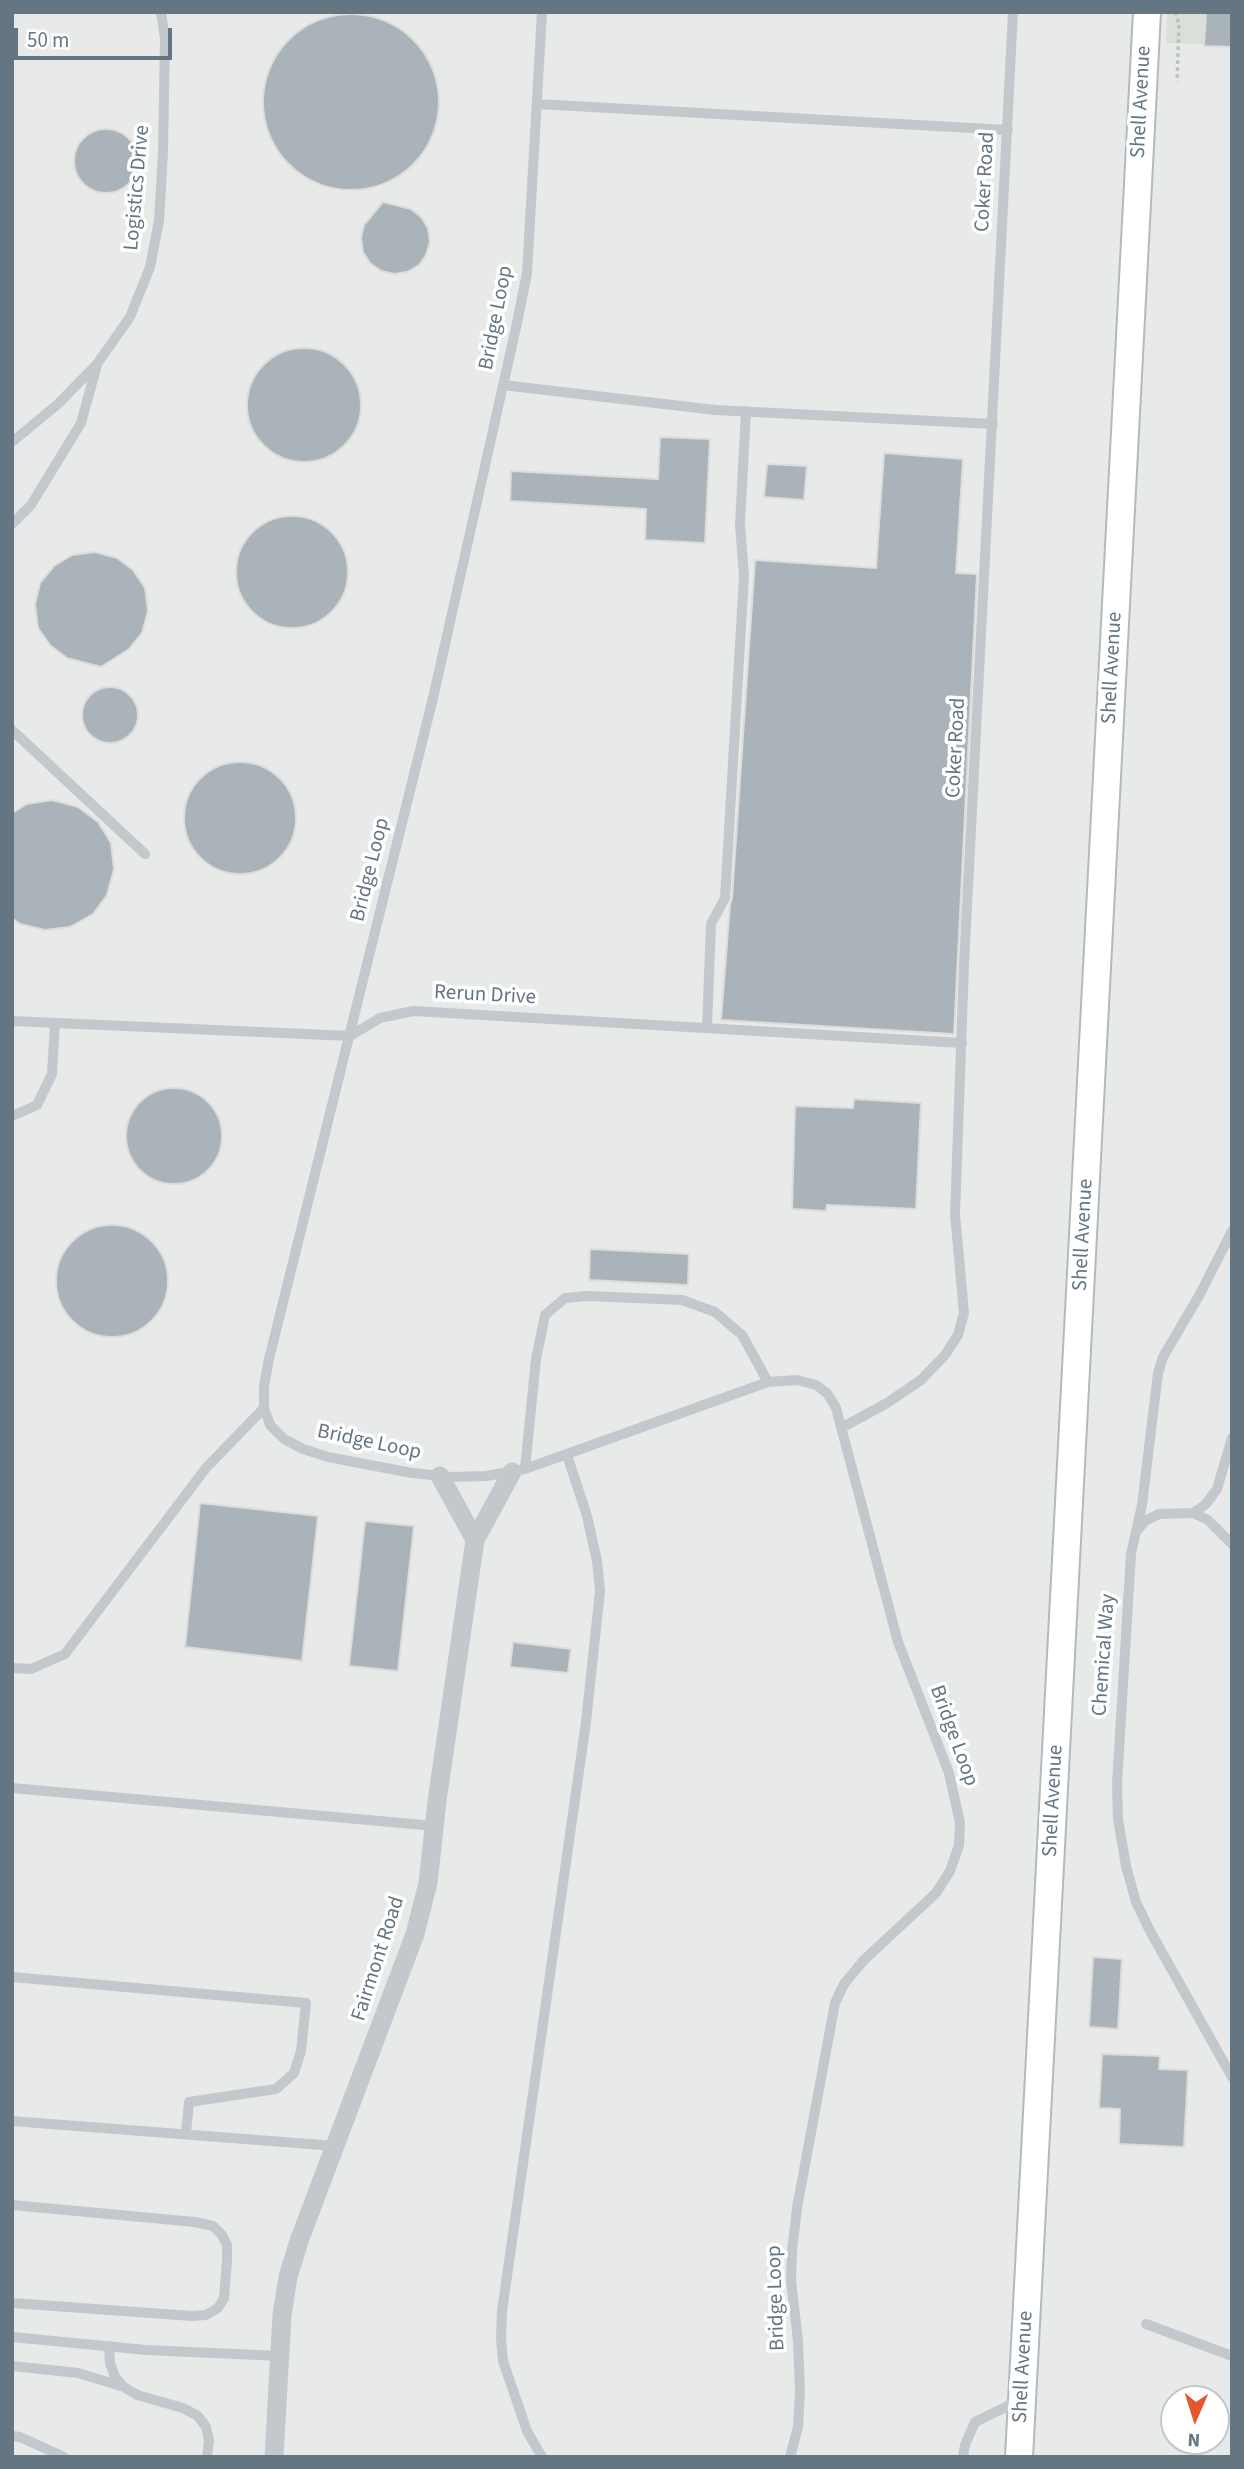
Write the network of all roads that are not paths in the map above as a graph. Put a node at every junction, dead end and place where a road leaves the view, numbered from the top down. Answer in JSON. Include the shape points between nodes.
{"nodes":[{"id":1,"x":161,"y":12,"type":"edge"},
{"id":2,"x":541,"y":12,"type":"edge"},
{"id":3,"x":1013,"y":12,"type":"edge"},
{"id":4,"x":1147,"y":12,"type":"edge"},
{"id":5,"x":537,"y":104,"type":"junction"},
{"id":6,"x":1008,"y":130,"type":"junction"},
{"id":7,"x":97,"y":364,"type":"junction"},
{"id":8,"x":503,"y":385,"type":"junction"},
{"id":9,"x":746,"y":411,"type":"junction"},
{"id":10,"x":993,"y":424,"type":"junction"},
{"id":11,"x":12,"y":442,"type":"edge"},
{"id":12,"x":12,"y":524,"type":"edge"},
{"id":13,"x":12,"y":730,"type":"edge"},
{"id":14,"x":145,"y":854,"type":"dead end"},
{"id":15,"x":12,"y":1021,"type":"edge"},
{"id":16,"x":55,"y":1023,"type":"junction"},
{"id":17,"x":706,"y":1027,"type":"junction"},
{"id":18,"x":350,"y":1036,"type":"junction"},
{"id":19,"x":962,"y":1043,"type":"junction"},
{"id":20,"x":12,"y":1116,"type":"edge"},
{"id":21,"x":1232,"y":1231,"type":"edge"},
{"id":22,"x":768,"y":1382,"type":"junction"},
{"id":23,"x":264,"y":1408,"type":"junction"},
{"id":24,"x":843,"y":1427,"type":"junction"},
{"id":25,"x":1232,"y":1438,"type":"edge"},
{"id":26,"x":566,"y":1455,"type":"junction"},
{"id":27,"x":518,"y":1470,"type":"junction"},
{"id":28,"x":440,"y":1476,"type":"junction"},
{"id":29,"x":1194,"y":1513,"type":"junction"},
{"id":30,"x":1135,"y":1534,"type":"junction"},
{"id":31,"x":475,"y":1540,"type":"junction"},
{"id":32,"x":1232,"y":1544,"type":"edge"},
{"id":33,"x":12,"y":1668,"type":"edge"},
{"id":34,"x":12,"y":1788,"type":"edge"},
{"id":35,"x":435,"y":1826,"type":"junction"},
{"id":36,"x":12,"y":1978,"type":"edge"},
{"id":37,"x":1232,"y":2077,"type":"edge"},
{"id":38,"x":12,"y":2121,"type":"edge"},
{"id":39,"x":186,"y":2133,"type":"junction"},
{"id":40,"x":335,"y":2146,"type":"junction"},
{"id":41,"x":12,"y":2206,"type":"edge"},
{"id":42,"x":12,"y":2303,"type":"edge"},
{"id":43,"x":1146,"y":2324,"type":"dead end"},
{"id":44,"x":12,"y":2337,"type":"edge"},
{"id":45,"x":109,"y":2346,"type":"junction"},
{"id":46,"x":280,"y":2356,"type":"junction"},
{"id":47,"x":1232,"y":2356,"type":"edge"},
{"id":48,"x":12,"y":2366,"type":"edge"},
{"id":49,"x":124,"y":2387,"type":"junction"},
{"id":50,"x":1022,"y":2399,"type":"junction"},
{"id":51,"x":12,"y":2436,"type":"edge"},
{"id":52,"x":64,"y":2457,"type":"edge"},
{"id":53,"x":207,"y":2457,"type":"edge"},
{"id":54,"x":274,"y":2457,"type":"edge"},
{"id":55,"x":542,"y":2457,"type":"edge"},
{"id":56,"x":790,"y":2457,"type":"edge"},
{"id":57,"x":963,"y":2457,"type":"edge"},
{"id":58,"x":1019,"y":2457,"type":"edge"}],
"edges":[{"from":1,"to":7,"type":"lane","name":"Logistics Drive","via":[[165,82],[159,221],[150,267],[130,317]]},
{"from":2,"to":5,"type":"lane","name":"Bridge Loop"},
{"from":3,"to":6,"type":"lane","name":"Coker Road"},
{"from":4,"to":50,"type":"street","name":"Shell Avenue"},
{"from":5,"to":6,"type":"lane"},
{"from":5,"to":8,"type":"lane","name":"Bridge Loop","via":[[527,273]]},
{"from":6,"to":10,"type":"lane","name":"Coker Road"},
{"from":7,"to":11,"type":"lane","name":"Logistics Drive"},
{"from":7,"to":12,"type":"lane","via":[[81,423],[31,505]]},
{"from":8,"to":9,"type":"lane"},
{"from":8,"to":18,"type":"lane","name":"Bridge Loop"},
{"from":9,"to":10,"type":"lane"},
{"from":9,"to":17,"type":"lane","via":[[740,524],[744,576],[726,884],[725,898],[711,924]]},
{"from":10,"to":19,"type":"lane","name":"Coker Road"},
{"from":13,"to":14,"type":"lane"},
{"from":15,"to":16,"type":"lane"},
{"from":16,"to":18,"type":"lane"},
{"from":16,"to":20,"type":"lane","via":[[52,1074],[37,1105]]},
{"from":17,"to":18,"type":"lane","name":"Rerun Drive","via":[[413,1011],[380,1018]]},
{"from":17,"to":19,"type":"lane","name":"Rerun Drive"},
{"from":18,"to":23,"type":"lane","name":"Bridge Loop","via":[[269,1359]]},
{"from":19,"to":24,"type":"lane","name":"Coker Road","via":[[955,1214],[964,1313],[958,1335],[921,1380]]},
{"from":21,"to":30,"type":"lane","name":"Chemical Way","via":[[1163,1357]]},
{"from":22,"to":24,"type":"lane","name":"Bridge Loop","via":[[797,1380],[816,1385],[827,1393]]},
{"from":22,"to":26,"type":"lane","name":"Bridge Loop"},
{"from":22,"to":27,"type":"lane","via":[[742,1335],[715,1312],[682,1300],[565,1298],[545,1315]]},
{"from":23,"to":28,"type":"lane","name":"Bridge Loop","via":[[270,1425],[303,1449]]},
{"from":23,"to":33,"type":"lane","via":[[206,1468],[65,1654],[31,1669]]},
{"from":24,"to":56,"type":"lane","name":"Bridge Loop","via":[[898,1642],[949,1773],[960,1823],[959,1845],[936,1893],[864,1960],[844,1983],[835,2003],[792,2251],[800,2392]]},
{"from":25,"to":29,"type":"lane","via":[[1217,1489]]},
{"from":26,"to":27,"type":"lane","name":"Bridge Loop"},
{"from":26,"to":55,"type":"lane","via":[[587,1516],[600,1591],[500,2338],[503,2361],[527,2431]]},
{"from":27,"to":28,"type":"lane","name":"Bridge Loop","via":[[486,1476]]},
{"from":27,"to":31,"type":"street","name":"Fairmont Road"},
{"from":28,"to":31,"type":"street"},
{"from":29,"to":30,"type":"lane","via":[[1159,1514],[1145,1521]]},
{"from":29,"to":32,"type":"lane"},
{"from":30,"to":37,"type":"lane","name":"Chemical Way","via":[[1117,1783],[1126,1866],[1150,1931]]},
{"from":31,"to":35,"type":"street","name":"Fairmont Road"},
{"from":34,"to":35,"type":"lane"},
{"from":35,"to":40,"type":"street","name":"Fairmont Road","via":[[415,1934]]},
{"from":36,"to":39,"type":"lane","via":[[306,2003],[294,2073],[276,2089],[189,2102]]},
{"from":38,"to":39,"type":"lane"},
{"from":39,"to":40,"type":"lane"},
{"from":40,"to":46,"type":"street","name":"Fairmont Road","via":[[288,2277]]},
{"from":41,"to":42,"type":"lane","via":[[195,2221],[213,2226],[227,2245],[224,2298],[206,2315]]},
{"from":43,"to":47,"type":"lane"},
{"from":44,"to":45,"type":"lane"},
{"from":45,"to":46,"type":"lane"},
{"from":45,"to":49,"type":"lane","via":[[110,2363]]},
{"from":46,"to":54,"type":"street","name":"Fairmont Road"},
{"from":48,"to":49,"type":"lane","via":[[78,2373]]},
{"from":49,"to":53,"type":"lane","via":[[198,2416],[209,2440]]},
{"from":50,"to":57,"type":"lane","via":[[975,2422]]},
{"from":50,"to":58,"type":"street","name":"Shell Avenue"},
{"from":51,"to":52,"type":"lane"}]}
